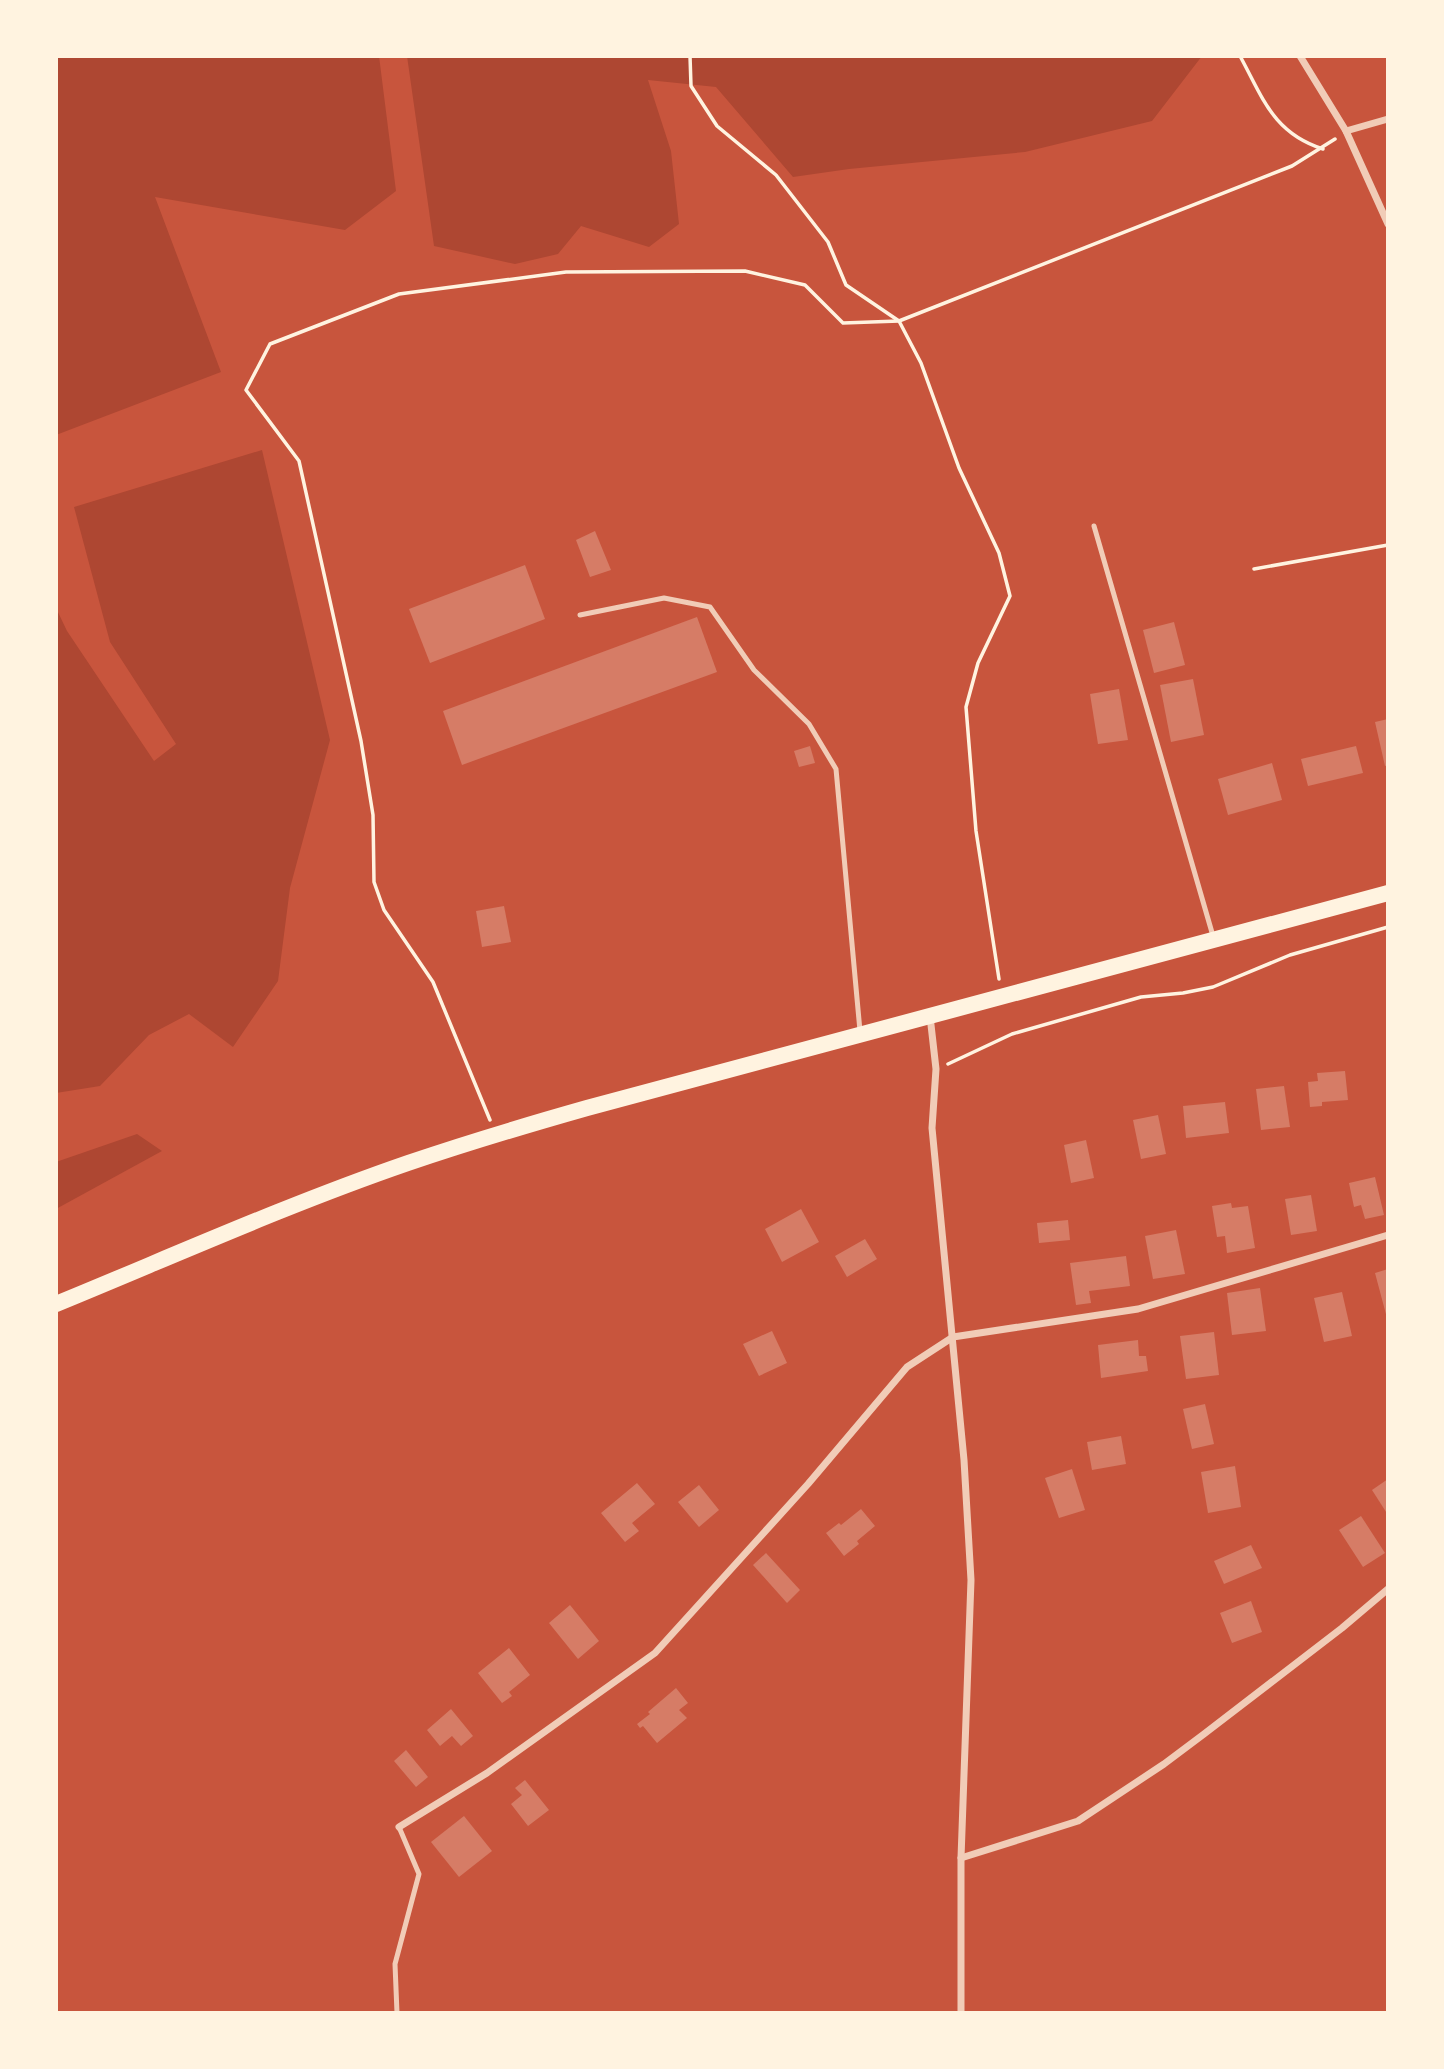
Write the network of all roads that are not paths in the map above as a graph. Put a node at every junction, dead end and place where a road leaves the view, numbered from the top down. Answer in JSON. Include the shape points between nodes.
{"nodes":[{"id":1,"x":1300,"y":56,"type":"edge"},
{"id":2,"x":1388,"y":119,"type":"edge"},
{"id":3,"x":1346,"y":131,"type":"junction"},
{"id":4,"x":1388,"y":224,"type":"edge"},
{"id":5,"x":1094,"y":526,"type":"dead end"},
{"id":6,"x":580,"y":615,"type":"dead end"},
{"id":7,"x":1388,"y":893,"type":"edge"},
{"id":8,"x":1213,"y":939,"type":"junction"},
{"id":9,"x":930,"y":1015,"type":"junction"},
{"id":10,"x":860,"y":1034,"type":"junction"},
{"id":11,"x":1388,"y":1235,"type":"edge"},
{"id":12,"x":56,"y":1304,"type":"edge"},
{"id":13,"x":953,"y":1337,"type":"junction"},
{"id":14,"x":1388,"y":1589,"type":"edge"},
{"id":15,"x":399,"y":1827,"type":"joint"},
{"id":16,"x":961,"y":1858,"type":"junction"},
{"id":17,"x":397,"y":2013,"type":"edge"},
{"id":18,"x":961,"y":2013,"type":"edge"}],
"edges":[{"from":1,"to":3,"type":"street"},
{"from":2,"to":3,"type":"street"},
{"from":3,"to":4,"type":"street"},
{"from":5,"to":8,"type":"lane"},
{"from":6,"to":10,"type":"lane","via":[[664,597],[710,607],[754,670],[809,724],[836,769]]},
{"from":7,"to":8,"type":"main road"},
{"from":8,"to":9,"type":"main road"},
{"from":9,"to":10,"type":"main road"},
{"from":9,"to":13,"type":"street","via":[[936,1069],[932,1128]]},
{"from":10,"to":12,"type":"main road","via":[[587,1108],[408,1163]]},
{"from":11,"to":13,"type":"street","via":[[1138,1309]]},
{"from":13,"to":15,"type":"street","via":[[907,1367],[655,1653],[487,1773]]},
{"from":13,"to":16,"type":"street","via":[[971,1580]]},
{"from":14,"to":16,"type":"street","via":[[1194,1742],[1078,1821]]},
{"from":15,"to":17,"type":"lane","via":[[419,1874],[395,1964]]},
{"from":16,"to":18,"type":"street"}]}
